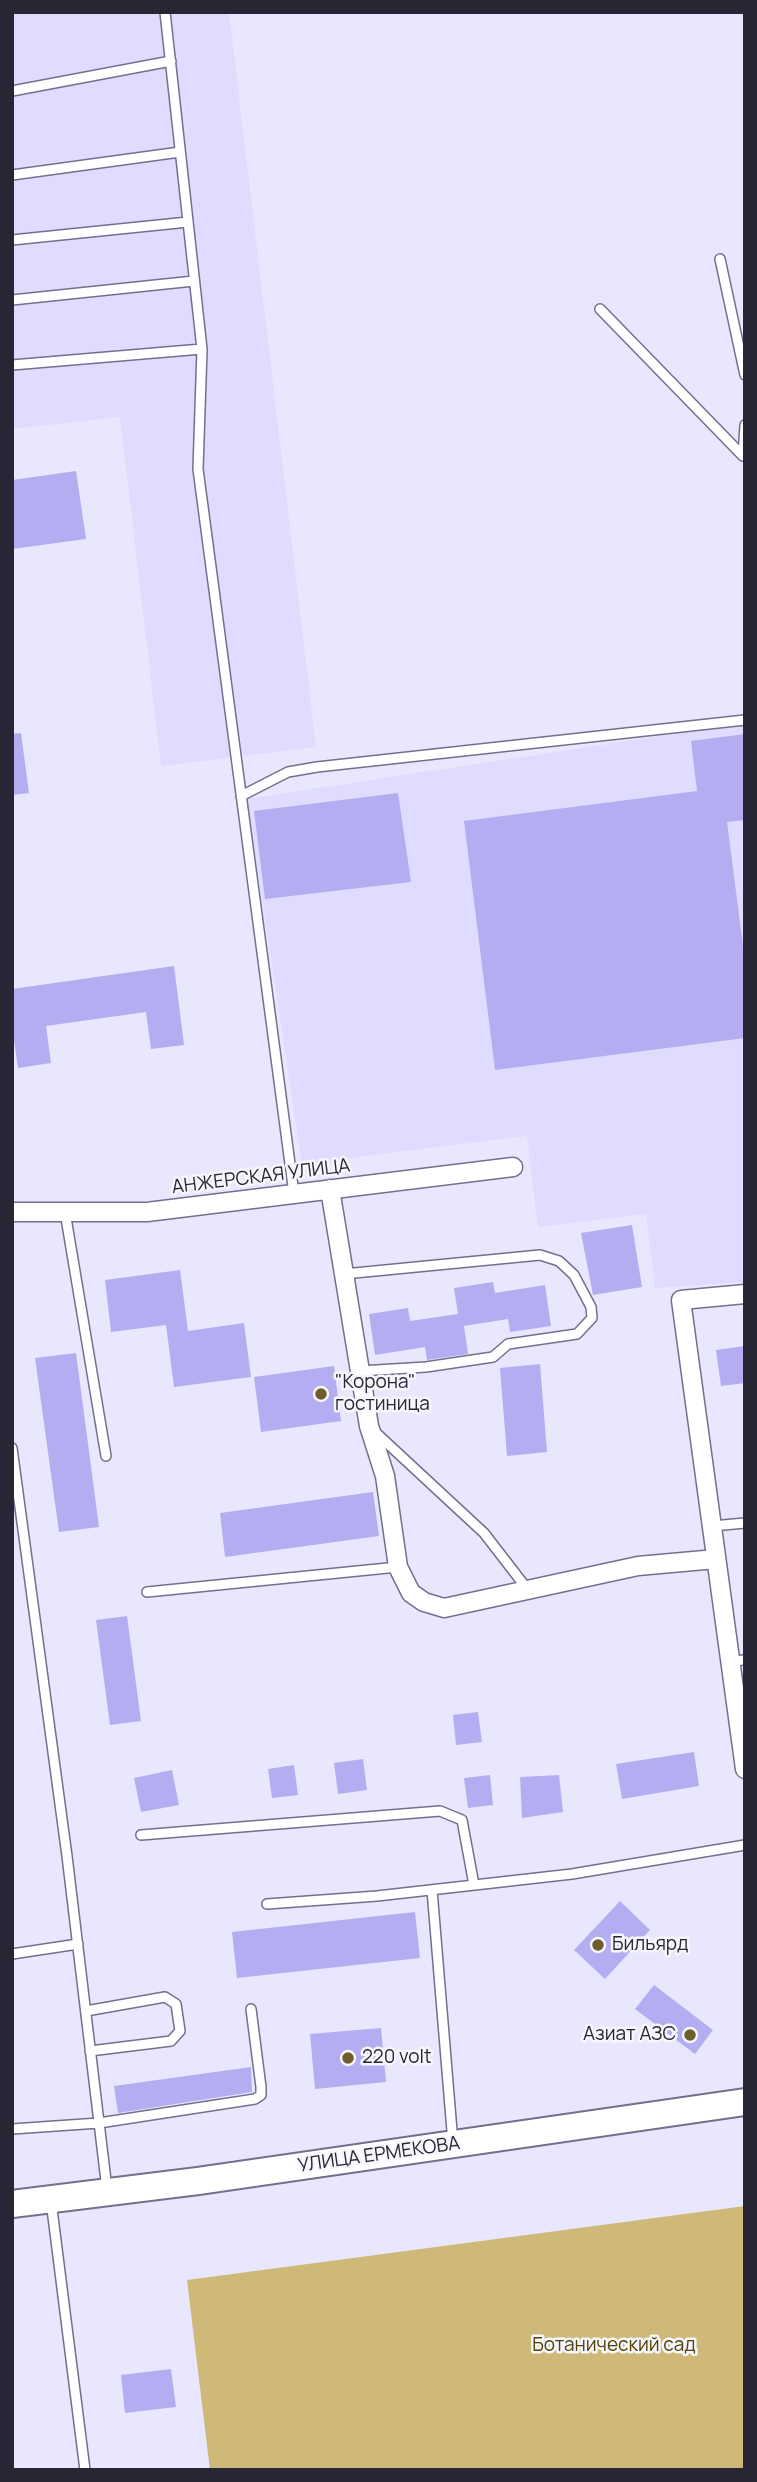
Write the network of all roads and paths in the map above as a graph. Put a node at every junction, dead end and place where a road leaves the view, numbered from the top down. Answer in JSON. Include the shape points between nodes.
{"nodes":[{"id":1,"x":165,"y":12,"type":"edge"},
{"id":2,"x":171,"y":61,"type":"junction"},
{"id":3,"x":12,"y":91,"type":"edge"},
{"id":4,"x":180,"y":152,"type":"junction"},
{"id":5,"x":12,"y":174,"type":"edge"},
{"id":6,"x":188,"y":222,"type":"junction"},
{"id":7,"x":12,"y":240,"type":"edge"},
{"id":8,"x":720,"y":259,"type":"dead end"},
{"id":9,"x":194,"y":281,"type":"junction"},
{"id":10,"x":12,"y":300,"type":"edge"},
{"id":11,"x":600,"y":309,"type":"dead end"},
{"id":12,"x":202,"y":349,"type":"junction"},
{"id":13,"x":12,"y":365,"type":"edge"},
{"id":14,"x":745,"y":375,"type":"edge"},
{"id":15,"x":745,"y":425,"type":"edge"},
{"id":16,"x":744,"y":458,"type":"edge"},
{"id":17,"x":745,"y":720,"type":"edge"},
{"id":18,"x":241,"y":796,"type":"junction"},
{"id":19,"x":513,"y":1167,"type":"dead end"},
{"id":20,"x":330,"y":1189,"type":"junction"},
{"id":21,"x":294,"y":1194,"type":"junction"},
{"id":22,"x":12,"y":1212,"type":"edge"},
{"id":23,"x":65,"y":1212,"type":"junction"},
{"id":24,"x":344,"y":1275,"type":"junction"},
{"id":25,"x":745,"y":1294,"type":"edge"},
{"id":26,"x":360,"y":1371,"type":"junction"},
{"id":27,"x":369,"y":1426,"type":"junction"},
{"id":28,"x":12,"y":1448,"type":"edge"},
{"id":29,"x":106,"y":1456,"type":"dead end"},
{"id":30,"x":745,"y":1523,"type":"edge"},
{"id":31,"x":712,"y":1526,"type":"junction"},
{"id":32,"x":716,"y":1559,"type":"junction"},
{"id":33,"x":398,"y":1567,"type":"junction"},
{"id":34,"x":528,"y":1590,"type":"junction"},
{"id":35,"x":147,"y":1592,"type":"dead end"},
{"id":36,"x":737,"y":1660,"type":"edge"},
{"id":37,"x":745,"y":1769,"type":"edge"},
{"id":38,"x":141,"y":1835,"type":"dead end"},
{"id":39,"x":745,"y":1845,"type":"edge"},
{"id":40,"x":474,"y":1885,"type":"junction"},
{"id":41,"x":432,"y":1890,"type":"junction"},
{"id":42,"x":267,"y":1904,"type":"dead end"},
{"id":43,"x":78,"y":1944,"type":"junction"},
{"id":44,"x":12,"y":1954,"type":"edge"},
{"id":45,"x":251,"y":2009,"type":"dead end"},
{"id":46,"x":86,"y":2011,"type":"junction"},
{"id":47,"x":90,"y":2051,"type":"junction"},
{"id":48,"x":745,"y":2102,"type":"edge"},
{"id":49,"x":99,"y":2123,"type":"junction"},
{"id":50,"x":12,"y":2129,"type":"edge"},
{"id":51,"x":453,"y":2144,"type":"junction"},
{"id":52,"x":107,"y":2192,"type":"junction"},
{"id":53,"x":50,"y":2199,"type":"junction"},
{"id":54,"x":12,"y":2204,"type":"edge"},
{"id":55,"x":85,"y":2470,"type":"edge"}],
"edges":[{"from":1,"to":2,"type":"lane"},
{"from":2,"to":3,"type":"lane"},
{"from":2,"to":4,"type":"lane"},
{"from":4,"to":5,"type":"lane"},
{"from":4,"to":6,"type":"lane"},
{"from":6,"to":7,"type":"lane"},
{"from":6,"to":9,"type":"lane"},
{"from":8,"to":14,"type":"lane"},
{"from":9,"to":10,"type":"lane"},
{"from":9,"to":12,"type":"lane"},
{"from":11,"to":16,"type":"lane"},
{"from":12,"to":13,"type":"lane"},
{"from":12,"to":18,"type":"lane","via":[[198,469]]},
{"from":15,"to":16,"type":"lane"},
{"from":17,"to":18,"type":"lane","via":[[317,767],[288,772]]},
{"from":18,"to":21,"type":"lane"},
{"from":19,"to":20,"type":"street","name":"АНЖЕРСКАЯ УЛИЦА"},
{"from":20,"to":21,"type":"street","name":"АНЖЕРСКАЯ УЛИЦА"},
{"from":20,"to":24,"type":"street"},
{"from":21,"to":23,"type":"street","name":"АНЖЕРСКАЯ УЛИЦА","via":[[147,1212]]},
{"from":22,"to":23,"type":"street","name":"АНЖЕРСКАЯ УЛИЦА"},
{"from":23,"to":29,"type":"lane"},
{"from":24,"to":26,"type":"street"},
{"from":24,"to":26,"type":"lane","via":[[540,1255],[559,1261],[574,1275],[591,1307],[592,1318],[577,1334],[508,1344],[493,1357]]},
{"from":25,"to":31,"type":"street","via":[[681,1300]]},
{"from":26,"to":27,"type":"street"},
{"from":27,"to":33,"type":"street","via":[[385,1476]]},
{"from":27,"to":34,"type":"lane","via":[[484,1533]]},
{"from":28,"to":43,"type":"lane"},
{"from":30,"to":31,"type":"lane"},
{"from":31,"to":32,"type":"street"},
{"from":32,"to":34,"type":"street","via":[[638,1566]]},
{"from":32,"to":36,"type":"street"},
{"from":33,"to":34,"type":"street","via":[[411,1594],[444,1608]]},
{"from":33,"to":35,"type":"lane"},
{"from":36,"to":37,"type":"street"},
{"from":38,"to":40,"type":"lane","via":[[440,1811],[461,1820]]},
{"from":39,"to":40,"type":"lane"},
{"from":40,"to":41,"type":"lane"},
{"from":41,"to":42,"type":"lane"},
{"from":41,"to":51,"type":"lane"},
{"from":43,"to":44,"type":"lane"},
{"from":43,"to":46,"type":"lane"},
{"from":45,"to":49,"type":"lane","via":[[261,2095]]},
{"from":46,"to":47,"type":"lane"},
{"from":46,"to":47,"type":"lane","via":[[165,1997],[176,2004],[180,2031],[171,2041]]},
{"from":47,"to":49,"type":"lane"},
{"from":48,"to":51,"type":"main road","name":"УЛИЦА ЕРМЕКОВА"},
{"from":49,"to":50,"type":"lane"},
{"from":49,"to":52,"type":"lane"},
{"from":51,"to":52,"type":"main road","name":"УЛИЦА ЕРМЕКОВА"},
{"from":52,"to":53,"type":"main road","name":"УЛИЦА ЕРМЕКОВА"},
{"from":53,"to":54,"type":"main road","name":"УЛИЦА ЕРМЕКОВА"},
{"from":53,"to":55,"type":"lane"}]}
